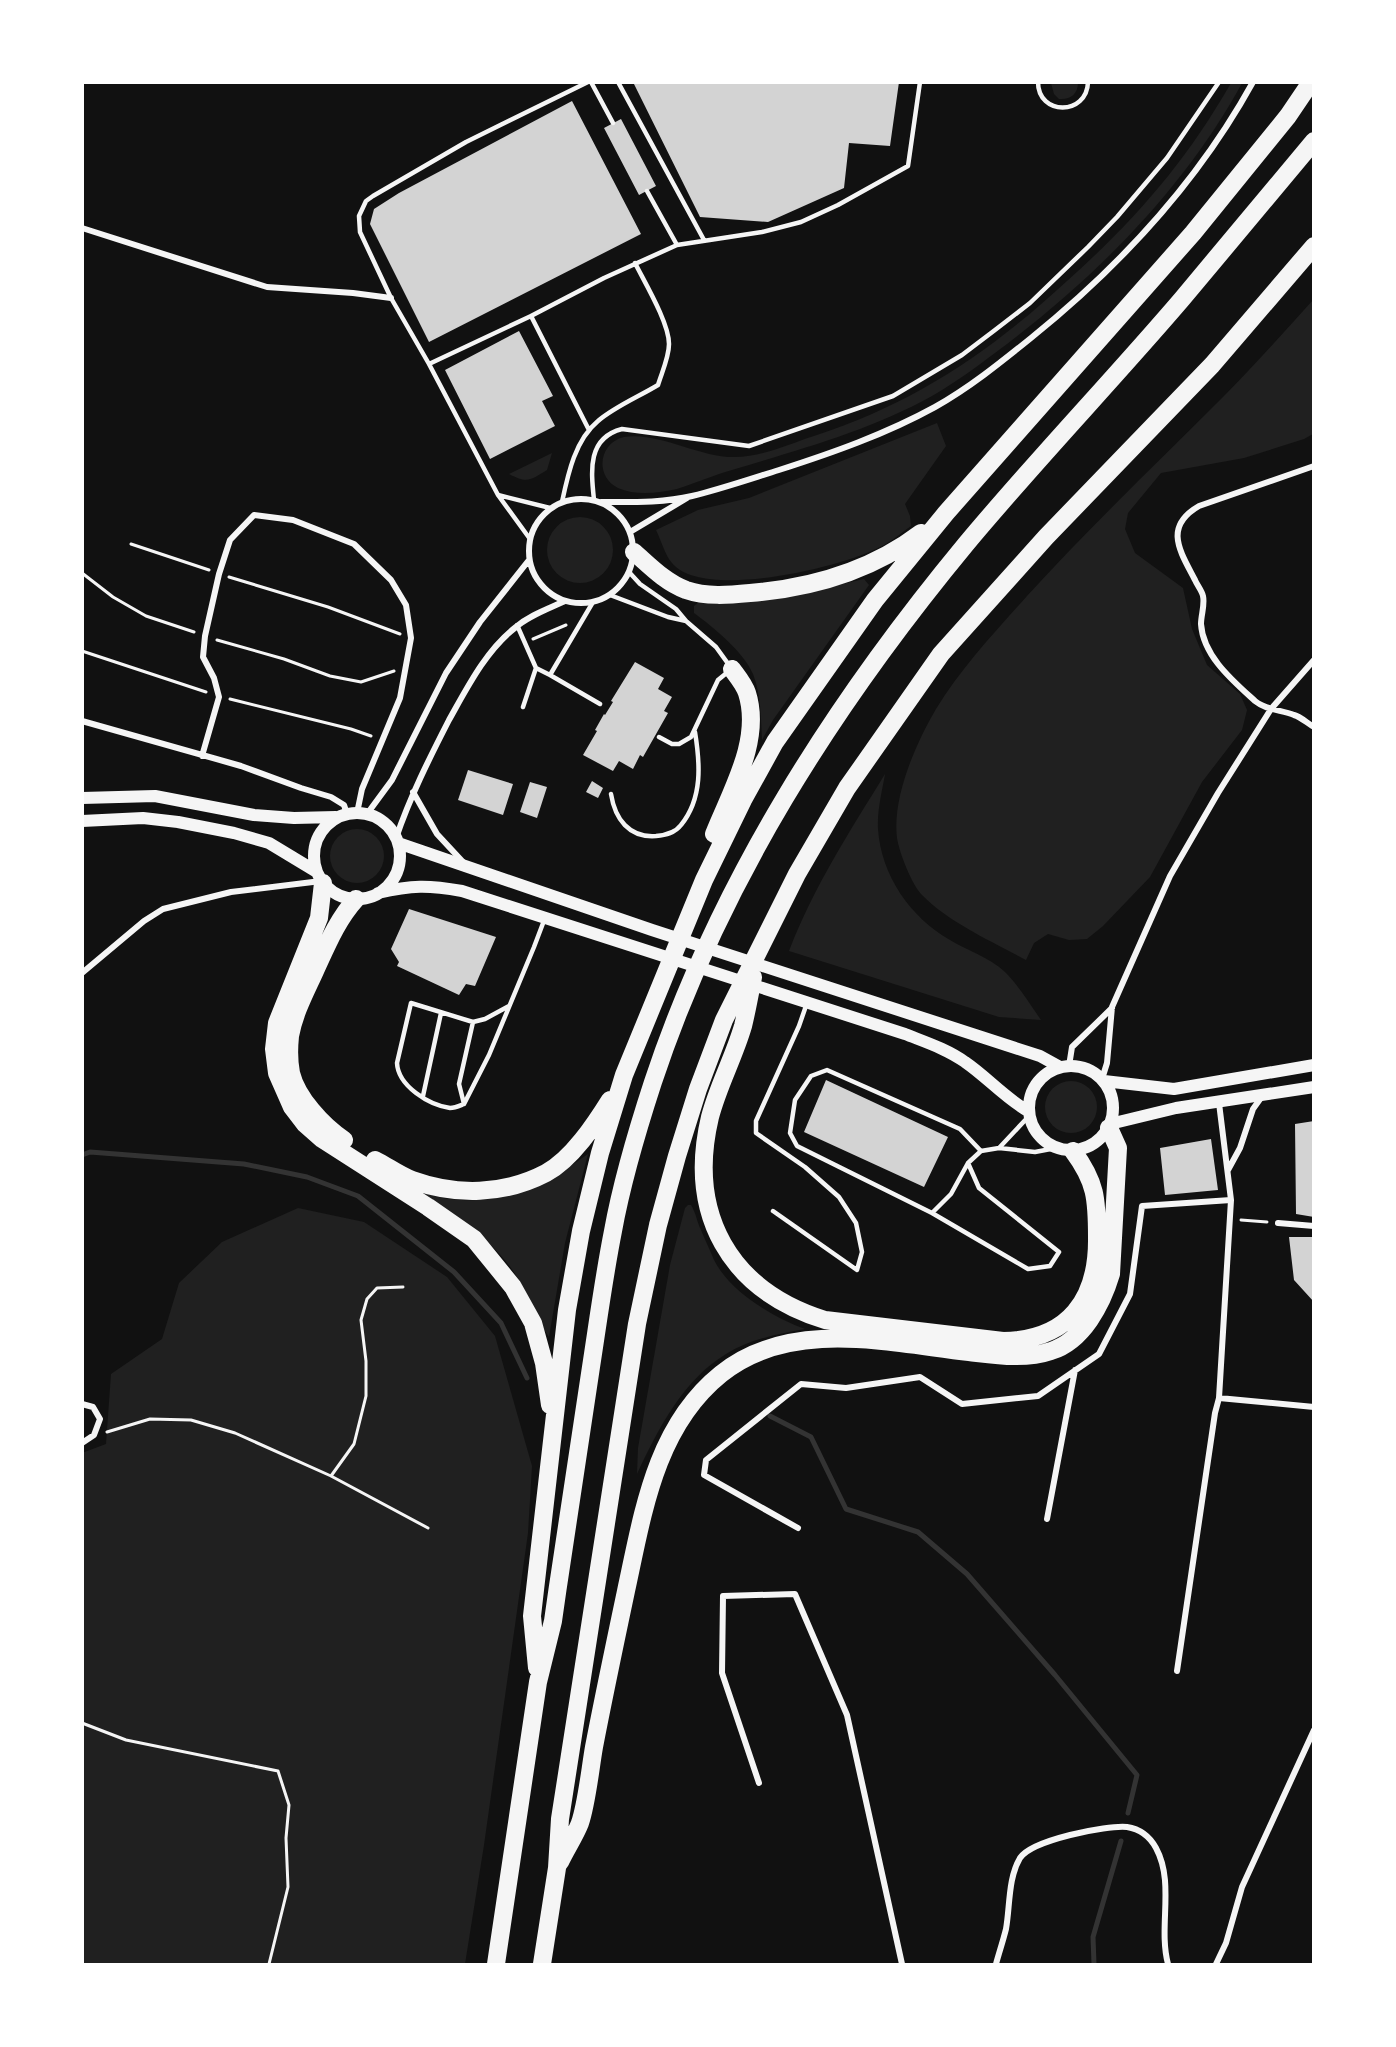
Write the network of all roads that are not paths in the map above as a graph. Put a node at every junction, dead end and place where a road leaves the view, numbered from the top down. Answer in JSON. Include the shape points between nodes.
{"nodes":[{"id":1,"x":589,"y":82,"type":"edge"},
{"id":2,"x":618,"y":82,"type":"edge"},
{"id":3,"x":920,"y":82,"type":"edge"},
{"id":4,"x":1038,"y":82,"type":"edge"},
{"id":5,"x":1088,"y":82,"type":"edge"},
{"id":6,"x":1219,"y":82,"type":"edge"},
{"id":7,"x":1253,"y":82,"type":"edge"},
{"id":8,"x":1311,"y":82,"type":"edge"},
{"id":9,"x":613,"y":123,"type":"dead end"},
{"id":10,"x":1314,"y":141,"type":"edge"},
{"id":11,"x":647,"y":191,"type":"dead end"},
{"id":12,"x":82,"y":228,"type":"edge"},
{"id":13,"x":704,"y":240,"type":"junction"},
{"id":14,"x":677,"y":244,"type":"junction"},
{"id":15,"x":1314,"y":246,"type":"edge"},
{"id":16,"x":635,"y":263,"type":"junction"},
{"id":17,"x":391,"y":298,"type":"junction"},
{"id":18,"x":531,"y":316,"type":"junction"},
{"id":19,"x":429,"y":364,"type":"junction"},
{"id":20,"x":589,"y":430,"type":"junction"},
{"id":21,"x":1314,"y":466,"type":"edge"},
{"id":22,"x":498,"y":495,"type":"junction"},
{"id":23,"x":690,"y":496,"type":"junction"},
{"id":24,"x":598,"y":501,"type":"junction"},
{"id":25,"x":562,"y":502,"type":"junction"},
{"id":26,"x":550,"y":508,"type":"junction"},
{"id":27,"x":946,"y":513,"type":"junction"},
{"id":28,"x":630,"y":532,"type":"junction"},
{"id":29,"x":530,"y":539,"type":"junction"},
{"id":30,"x":634,"y":552,"type":"junction"},
{"id":31,"x":529,"y":560,"type":"junction"},
{"id":32,"x":629,"y":572,"type":"junction"},
{"id":33,"x":610,"y":595,"type":"junction"},
{"id":34,"x":565,"y":601,"type":"junction"},
{"id":35,"x":593,"y":602,"type":"junction"},
{"id":36,"x":686,"y":621,"type":"junction"},
{"id":37,"x":517,"y":626,"type":"junction"},
{"id":38,"x":1314,"y":660,"type":"edge"},
{"id":39,"x":536,"y":668,"type":"junction"},
{"id":40,"x":732,"y":669,"type":"junction"},
{"id":41,"x":550,"y":675,"type":"junction"},
{"id":42,"x":600,"y":704,"type":"dead end"},
{"id":43,"x":523,"y":707,"type":"dead end"},
{"id":44,"x":1271,"y":709,"type":"junction"},
{"id":45,"x":82,"y":721,"type":"edge"},
{"id":46,"x":1314,"y":727,"type":"edge"},
{"id":47,"x":695,"y":731,"type":"junction"},
{"id":48,"x":658,"y":737,"type":"dead end"},
{"id":49,"x":202,"y":756,"type":"junction"},
{"id":50,"x":413,"y":792,"type":"junction"},
{"id":51,"x":611,"y":794,"type":"dead end"},
{"id":52,"x":82,"y":798,"type":"edge"},
{"id":53,"x":352,"y":814,"type":"junction"},
{"id":54,"x":84,"y":822,"type":"edge"},
{"id":55,"x":397,"y":841,"type":"junction"},
{"id":56,"x":469,"y":868,"type":"junction"},
{"id":57,"x":320,"y":879,"type":"junction"},
{"id":58,"x":704,"y":880,"type":"junction"},
{"id":59,"x":378,"y":893,"type":"junction"},
{"id":60,"x":356,"y":899,"type":"junction"},
{"id":61,"x":544,"y":918,"type":"junction"},
{"id":62,"x":758,"y":952,"type":"junction"},
{"id":63,"x":82,"y":973,"type":"edge"},
{"id":64,"x":807,"y":1003,"type":"junction"},
{"id":65,"x":509,"y":1006,"type":"junction"},
{"id":66,"x":1112,"y":1007,"type":"junction"},
{"id":67,"x":441,"y":1013,"type":"junction"},
{"id":68,"x":473,"y":1023,"type":"junction"},
{"id":69,"x":1314,"y":1065,"type":"edge"},
{"id":70,"x":1065,"y":1066,"type":"junction"},
{"id":71,"x":624,"y":1075,"type":"junction"},
{"id":72,"x":1103,"y":1080,"type":"junction"},
{"id":73,"x":1314,"y":1087,"type":"edge"},
{"id":74,"x":1263,"y":1095,"type":"junction"},
{"id":75,"x":423,"y":1096,"type":"junction"},
{"id":76,"x":1219,"y":1103,"type":"junction"},
{"id":77,"x":464,"y":1104,"type":"junction"},
{"id":78,"x":1029,"y":1114,"type":"junction"},
{"id":79,"x":1109,"y":1126,"type":"junction"},
{"id":80,"x":999,"y":1148,"type":"junction"},
{"id":81,"x":1064,"y":1150,"type":"junction"},
{"id":82,"x":981,"y":1151,"type":"junction"},
{"id":83,"x":968,"y":1163,"type":"junction"},
{"id":84,"x":1227,"y":1170,"type":"junction"},
{"id":85,"x":1231,"y":1200,"type":"junction"},
{"id":86,"x":773,"y":1211,"type":"dead end"},
{"id":87,"x":932,"y":1213,"type":"junction"},
{"id":88,"x":1278,"y":1223,"type":"road end"},
{"id":89,"x":1314,"y":1226,"type":"edge"},
{"id":90,"x":1075,"y":1371,"type":"junction"},
{"id":91,"x":1219,"y":1398,"type":"junction"},
{"id":92,"x":82,"y":1404,"type":"edge"},
{"id":93,"x":1314,"y":1407,"type":"edge"},
{"id":94,"x":553,"y":1431,"type":"junction"},
{"id":95,"x":82,"y":1443,"type":"edge"},
{"id":96,"x":1047,"y":1519,"type":"dead end"},
{"id":97,"x":798,"y":1528,"type":"dead end"},
{"id":98,"x":1176,"y":1671,"type":"dead end"},
{"id":99,"x":538,"y":1682,"type":"junction"},
{"id":100,"x":1314,"y":1730,"type":"edge"},
{"id":101,"x":759,"y":1783,"type":"dead end"},
{"id":102,"x":557,"y":1868,"type":"junction"},
{"id":103,"x":496,"y":1965,"type":"edge"},
{"id":104,"x":542,"y":1965,"type":"edge"},
{"id":105,"x":902,"y":1965,"type":"edge"},
{"id":106,"x":996,"y":1965,"type":"edge"},
{"id":107,"x":1168,"y":1965,"type":"edge"},
{"id":108,"x":1216,"y":1965,"type":"edge"}],
"edges":[{"from":1,"to":9,"type":"lane"},
{"from":1,"to":17,"type":"lane","via":[[466,142],[366,201],[359,216],[360,232]]},
{"from":2,"to":13,"type":"lane"},
{"from":3,"to":13,"type":"lane","via":[[908,166],[801,222]]},
{"from":4,"to":5,"type":"lane","via":[[1045,100],[1060,109],[1080,102]]},
{"from":6,"to":24,"type":"lane","via":[[1167,158],[1117,217],[1030,303],[962,355],[893,396],[749,446],[613,431],[605,436],[594,455],[591,473]]},
{"from":7,"to":23,"type":"street","via":[[1214,145],[1155,220],[1074,302],[1004,360],[936,406],[903,423],[801,463]]},
{"from":8,"to":27,"type":"highway","via":[[1193,233]]},
{"from":10,"to":99,"type":"highway","via":[[1182,299],[967,543],[857,685],[781,802],[745,867],[681,1008],[631,1154],[613,1229],[553,1621]]},
{"from":11,"to":14,"type":"lane"},
{"from":12,"to":17,"type":"street","via":[[267,286]]},
{"from":13,"to":14,"type":"lane"},
{"from":14,"to":16,"type":"lane"},
{"from":15,"to":62,"type":"highway","via":[[1212,365],[1046,537],[941,654],[847,788]]},
{"from":16,"to":18,"type":"lane"},
{"from":16,"to":20,"type":"lane","via":[[670,345],[658,384],[599,419]]},
{"from":17,"to":19,"type":"lane"},
{"from":18,"to":19,"type":"lane"},
{"from":18,"to":20,"type":"lane"},
{"from":19,"to":22,"type":"lane"},
{"from":20,"to":25,"type":"lane","via":[[570,466]]},
{"from":21,"to":44,"type":"street","via":[[1200,506],[1182,521],[1177,533],[1180,553],[1203,596],[1201,625],[1205,642],[1224,670],[1258,703]]},
{"from":22,"to":26,"type":"lane"},
{"from":22,"to":29,"type":"lane"},
{"from":23,"to":24,"type":"street"},
{"from":23,"to":28,"type":"street"},
{"from":24,"to":25,"type":"street"},
{"from":24,"to":28,"type":"street","via":[[620,516]]},
{"from":25,"to":26,"type":"street"},
{"from":26,"to":29,"type":"street"},
{"from":27,"to":30,"type":"highway","via":[[906,544],[865,566],[776,591],[725,595],[687,590],[660,575]]},
{"from":27,"to":58,"type":"highway","via":[[875,600],[775,742]]},
{"from":28,"to":30,"type":"street"},
{"from":29,"to":31,"type":"street"},
{"from":30,"to":32,"type":"street"},
{"from":31,"to":34,"type":"street","via":[[538,581]]},
{"from":31,"to":53,"type":"street","via":[[446,672],[392,780]]},
{"from":32,"to":33,"type":"street"},
{"from":32,"to":36,"type":"lane"},
{"from":33,"to":35,"type":"street"},
{"from":33,"to":36,"type":"lane"},
{"from":34,"to":35,"type":"street"},
{"from":34,"to":37,"type":"street"},
{"from":35,"to":41,"type":"lane"},
{"from":36,"to":40,"type":"lane","via":[[716,647]]},
{"from":37,"to":39,"type":"lane"},
{"from":37,"to":50,"type":"street","via":[[488,657],[464,694]]},
{"from":38,"to":44,"type":"street"},
{"from":39,"to":41,"type":"lane"},
{"from":39,"to":43,"type":"lane"},
{"from":40,"to":47,"type":"lane","via":[[718,680]]},
{"from":40,"to":58,"type":"highway","via":[[747,691],[752,723],[744,760],[712,837]]},
{"from":41,"to":42,"type":"lane"},
{"from":44,"to":46,"type":"street","via":[[1296,715]]},
{"from":44,"to":66,"type":"street","via":[[1170,876]]},
{"from":45,"to":49,"type":"street"},
{"from":47,"to":48,"type":"lane","via":[[679,744]]},
{"from":47,"to":51,"type":"lane","via":[[699,776],[696,795],[677,829],[651,837],[629,830],[614,808]]},
{"from":49,"to":53,"type":"street","via":[[331,796]]},
{"from":49,"to":53,"type":"street","via":[[219,696],[203,657],[205,636],[230,540],[254,514],[293,520],[354,544],[391,580],[406,605],[411,638],[400,698]]},
{"from":50,"to":55,"type":"street"},
{"from":50,"to":56,"type":"street","via":[[437,834]]},
{"from":52,"to":53,"type":"main road","via":[[155,795],[254,815],[294,818]]},
{"from":53,"to":55,"type":"main road","via":[[384,822]]},
{"from":53,"to":57,"type":"main road","via":[[329,823],[317,840],[314,851]]},
{"from":54,"to":57,"type":"main road","via":[[160,820],[234,833],[269,843]]},
{"from":55,"to":56,"type":"main road"},
{"from":55,"to":59,"type":"main road","via":[[397,872]]},
{"from":56,"to":70,"type":"main road"},
{"from":57,"to":60,"type":"main road","via":[[338,895]]},
{"from":57,"to":63,"type":"street","via":[[231,892],[163,909]]},
{"from":57,"to":94,"type":"highway","via":[[319,918],[277,1023],[273,1049],[277,1073],[292,1107],[305,1124],[474,1239],[513,1287],[533,1323],[544,1363]]},
{"from":58,"to":71,"type":"highway"},
{"from":59,"to":60,"type":"main road"},
{"from":59,"to":61,"type":"main road","via":[[406,886],[437,887],[462,891]]},
{"from":60,"to":71,"type":"highway","via":[[329,940],[290,1036],[291,1072],[305,1102],[330,1131],[410,1179],[450,1191],[482,1192],[548,1172],[577,1147]]},
{"from":61,"to":64,"type":"main road"},
{"from":61,"to":65,"type":"lane"},
{"from":62,"to":81,"type":"highway","via":[[743,1026],[710,1116],[704,1178],[706,1201],[721,1239],[748,1278],[775,1298],[806,1314],[834,1321],[1003,1341],[1023,1341],[1054,1329],[1080,1307],[1096,1269],[1094,1187],[1087,1170]]},
{"from":62,"to":102,"type":"highway","via":[[724,1020],[698,1089],[658,1225],[637,1323],[560,1819]]},
{"from":64,"to":78,"type":"main road","via":[[951,1053]]},
{"from":64,"to":86,"type":"lane","via":[[756,1121],[756,1134],[805,1167],[839,1197],[856,1223],[862,1252],[857,1270]]},
{"from":65,"to":68,"type":"lane"},
{"from":65,"to":77,"type":"lane"},
{"from":66,"to":70,"type":"street","via":[[1072,1047]]},
{"from":66,"to":72,"type":"street"},
{"from":67,"to":68,"type":"lane"},
{"from":67,"to":75,"type":"lane"},
{"from":67,"to":75,"type":"lane","via":[[411,1004],[397,1063],[402,1079]]},
{"from":68,"to":77,"type":"lane","via":[[459,1084]]},
{"from":69,"to":72,"type":"main road","via":[[1174,1089]]},
{"from":70,"to":72,"type":"main road","via":[[1084,1068]]},
{"from":70,"to":78,"type":"main road","via":[[1047,1073],[1036,1083]]},
{"from":71,"to":94,"type":"highway","via":[[581,1231]]},
{"from":72,"to":79,"type":"main road","via":[[1113,1105]]},
{"from":73,"to":74,"type":"main road"},
{"from":74,"to":76,"type":"main road"},
{"from":74,"to":84,"type":"street"},
{"from":75,"to":77,"type":"lane","via":[[453,1108]]},
{"from":76,"to":79,"type":"main road","via":[[1176,1108]]},
{"from":76,"to":84,"type":"street"},
{"from":78,"to":80,"type":"lane"},
{"from":78,"to":81,"type":"main road","via":[[1036,1133]]},
{"from":79,"to":81,"type":"main road","via":[[1093,1144]]},
{"from":79,"to":102,"type":"highway","via":[[1118,1148],[1111,1274],[1095,1313],[1067,1342],[1052,1351],[1016,1356],[851,1339],[778,1345],[721,1374],[680,1420],[645,1501],[580,1822]]},
{"from":80,"to":81,"type":"lane"},
{"from":80,"to":82,"type":"lane"},
{"from":82,"to":83,"type":"lane"},
{"from":82,"to":87,"type":"lane","via":[[960,1129],[827,1070],[811,1076],[795,1100],[790,1133],[797,1146]]},
{"from":83,"to":87,"type":"lane","via":[[951,1194]]},
{"from":83,"to":87,"type":"lane","via":[[979,1188],[1059,1252],[1050,1266],[1028,1269]]},
{"from":84,"to":85,"type":"street"},
{"from":85,"to":90,"type":"street","via":[[1142,1206],[1130,1294],[1099,1354]]},
{"from":85,"to":91,"type":"street"},
{"from":88,"to":89,"type":"street"},
{"from":90,"to":96,"type":"street"},
{"from":90,"to":97,"type":"street","via":[[1038,1396],[962,1404],[920,1377],[846,1388],[801,1384],[706,1460],[704,1475]]},
{"from":91,"to":93,"type":"street"},
{"from":91,"to":98,"type":"street"},
{"from":92,"to":95,"type":"street","via":[[93,1407],[100,1419],[93,1436]]},
{"from":94,"to":99,"type":"highway","via":[[532,1616]]},
{"from":99,"to":103,"type":"highway"},
{"from":100,"to":108,"type":"street","via":[[1242,1887]]},
{"from":101,"to":105,"type":"street","via":[[722,1673],[723,1596],[795,1594],[847,1715]]},
{"from":102,"to":104,"type":"highway"},
{"from":106,"to":107,"type":"street","via":[[1021,1857],[1035,1845],[1058,1838],[1129,1827],[1149,1837],[1162,1866]]}]}
